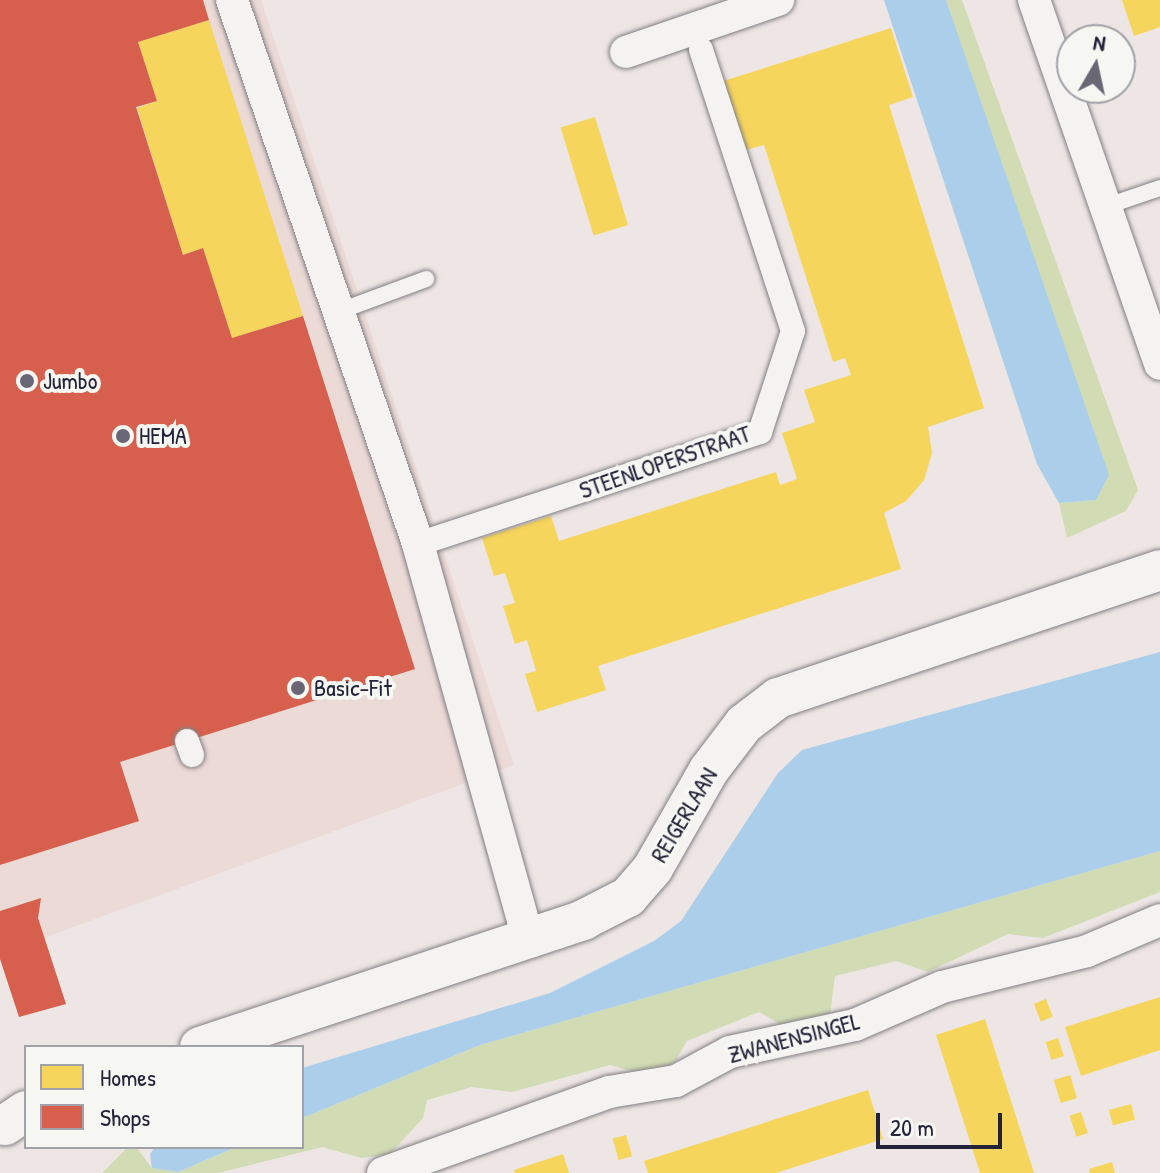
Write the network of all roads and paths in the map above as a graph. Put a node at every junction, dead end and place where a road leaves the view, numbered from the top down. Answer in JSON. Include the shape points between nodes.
{"nodes":[{"id":1,"x":232,"y":0,"type":"edge"},
{"id":2,"x":778,"y":0,"type":"edge"},
{"id":3,"x":1034,"y":0,"type":"edge"},
{"id":4,"x":701,"y":50,"type":"dead end"},
{"id":5,"x":626,"y":52,"type":"dead end"},
{"id":6,"x":1160,"y":188,"type":"edge"},
{"id":7,"x":1107,"y":206,"type":"junction"},
{"id":8,"x":426,"y":279,"type":"dead end"},
{"id":9,"x":340,"y":311,"type":"junction"},
{"id":10,"x":1160,"y":364,"type":"edge"},
{"id":11,"x":418,"y":544,"type":"junction"},
{"id":12,"x":1160,"y":570,"type":"edge"},
{"id":13,"x":1160,"y":920,"type":"edge"},
{"id":14,"x":529,"y":942,"type":"junction"},
{"id":15,"x":206,"y":1045,"type":"edge"},
{"id":16,"x":455,"y":1162,"type":"edge"},
{"id":17,"x":383,"y":1173,"type":"edge"}],
"edges":[{"from":1,"to":9,"type":"street"},
{"from":2,"to":5,"type":"street"},
{"from":3,"to":7,"type":"street"},
{"from":4,"to":11,"type":"street","name":"STEENLOPERSTRAAT","via":[[793,331],[760,432]]},
{"from":6,"to":7,"type":"lane"},
{"from":7,"to":10,"type":"street"},
{"from":8,"to":9,"type":"lane"},
{"from":9,"to":11,"type":"street"},
{"from":11,"to":14,"type":"street"},
{"from":12,"to":14,"type":"street","name":"REIGERLAAN","via":[[778,698],[744,724],[709,770],[681,826],[628,897]]},
{"from":13,"to":16,"type":"street","name":"ZWANENSINGEL","via":[[1087,951],[942,987],[855,1025],[730,1052],[676,1081],[609,1092]]},
{"from":14,"to":15,"type":"street","name":"REIGERLAAN"},
{"from":16,"to":17,"type":"street","name":"ZWANENSINGEL"}]}
